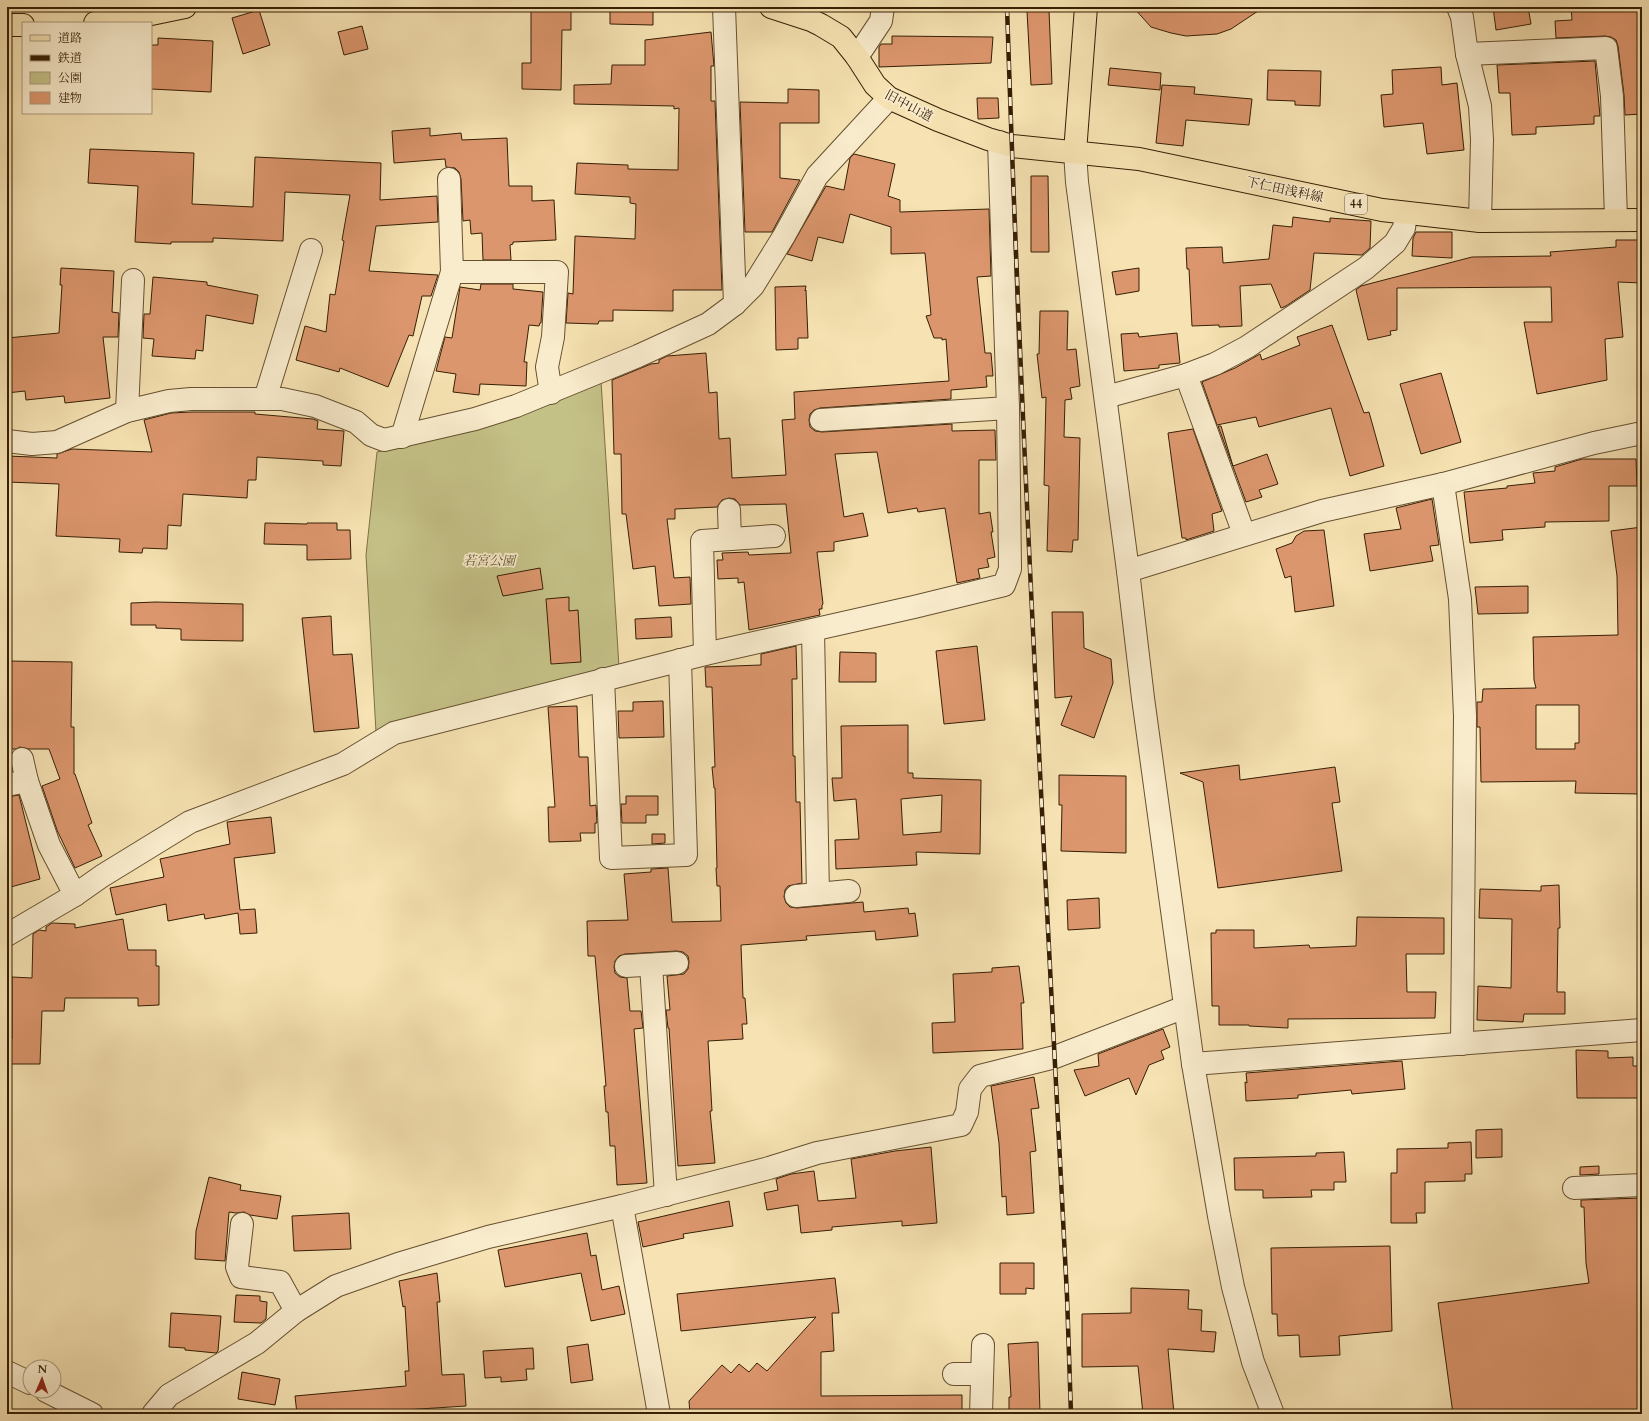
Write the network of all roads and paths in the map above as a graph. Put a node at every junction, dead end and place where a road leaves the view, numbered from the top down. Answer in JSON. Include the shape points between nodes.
{"nodes":[{"id":1,"x":185,"y":7,"type":"edge"},
{"id":2,"x":724,"y":7,"type":"edge"},
{"id":3,"x":771,"y":7,"type":"edge"},
{"id":4,"x":884,"y":7,"type":"edge"},
{"id":5,"x":1086,"y":7,"type":"edge"},
{"id":6,"x":1458,"y":7,"type":"edge"},
{"id":7,"x":106,"y":22,"type":"edge"},
{"id":8,"x":7,"y":25,"type":"edge"},
{"id":9,"x":22,"y":25,"type":"edge"},
{"id":10,"x":1467,"y":54,"type":"junction"},
{"id":11,"x":857,"y":57,"type":"junction"},
{"id":12,"x":889,"y":98,"type":"junction"},
{"id":13,"x":999,"y":142,"type":"junction"},
{"id":14,"x":1075,"y":152,"type":"junction"},
{"id":15,"x":449,"y":179,"type":"dead end"},
{"id":16,"x":1406,"y":214,"type":"junction"},
{"id":17,"x":1616,"y":219,"type":"junction"},
{"id":18,"x":1642,"y":220,"type":"edge"},
{"id":19,"x":1480,"y":221,"type":"junction"},
{"id":20,"x":311,"y":250,"type":"dead end"},
{"id":21,"x":452,"y":272,"type":"junction"},
{"id":22,"x":133,"y":280,"type":"dead end"},
{"id":23,"x":735,"y":304,"type":"junction"},
{"id":24,"x":1186,"y":376,"type":"junction"},
{"id":25,"x":551,"y":393,"type":"junction"},
{"id":26,"x":1106,"y":397,"type":"junction"},
{"id":27,"x":265,"y":399,"type":"junction"},
{"id":28,"x":1008,"y":408,"type":"junction"},
{"id":29,"x":127,"y":411,"type":"junction"},
{"id":30,"x":821,"y":420,"type":"dead end"},
{"id":31,"x":1642,"y":433,"type":"edge"},
{"id":32,"x":402,"y":437,"type":"junction"},
{"id":33,"x":7,"y":441,"type":"edge"},
{"id":34,"x":1443,"y":484,"type":"junction"},
{"id":35,"x":729,"y":510,"type":"dead end"},
{"id":36,"x":1244,"y":534,"type":"junction"},
{"id":37,"x":774,"y":536,"type":"dead end"},
{"id":38,"x":730,"y":539,"type":"junction"},
{"id":39,"x":1128,"y":571,"type":"junction"},
{"id":40,"x":813,"y":630,"type":"junction"},
{"id":41,"x":705,"y":654,"type":"junction"},
{"id":42,"x":680,"y":660,"type":"junction"},
{"id":43,"x":603,"y":679,"type":"junction"},
{"id":44,"x":22,"y":759,"type":"dead end"},
{"id":45,"x":17,"y":783,"type":"edge"},
{"id":46,"x":848,"y":891,"type":"dead end"},
{"id":47,"x":818,"y":894,"type":"junction"},
{"id":48,"x":75,"y":895,"type":"junction"},
{"id":49,"x":796,"y":896,"type":"dead end"},
{"id":50,"x":7,"y":935,"type":"edge"},
{"id":51,"x":677,"y":963,"type":"dead end"},
{"id":52,"x":651,"y":965,"type":"junction"},
{"id":53,"x":626,"y":966,"type":"dead end"},
{"id":54,"x":1185,"y":1007,"type":"junction"},
{"id":55,"x":1642,"y":1030,"type":"edge"},
{"id":56,"x":1462,"y":1044,"type":"junction"},
{"id":57,"x":1193,"y":1064,"type":"junction"},
{"id":58,"x":1642,"y":1185,"type":"edge"},
{"id":59,"x":1574,"y":1188,"type":"dead end"},
{"id":60,"x":666,"y":1195,"type":"junction"},
{"id":61,"x":622,"y":1206,"type":"junction"},
{"id":62,"x":242,"y":1224,"type":"dead end"},
{"id":63,"x":296,"y":1311,"type":"junction"},
{"id":64,"x":983,"y":1345,"type":"dead end"},
{"id":65,"x":7,"y":1372,"type":"edge"},
{"id":66,"x":954,"y":1374,"type":"dead end"},
{"id":67,"x":982,"y":1374,"type":"junction"},
{"id":68,"x":22,"y":1379,"type":"edge"},
{"id":69,"x":62,"y":1399,"type":"edge"},
{"id":70,"x":92,"y":1414,"type":"edge"},
{"id":71,"x":153,"y":1414,"type":"edge"},
{"id":72,"x":659,"y":1414,"type":"edge"},
{"id":73,"x":981,"y":1414,"type":"edge"},
{"id":74,"x":1273,"y":1414,"type":"edge"}],
"edges":[{"from":1,"to":7,"type":"main road"},
{"from":2,"to":23,"type":"street"},
{"from":3,"to":11,"type":"main road","name":"旧中山道","via":[[811,20],[832,31],[841,37]]},
{"from":4,"to":11,"type":"street","via":[[881,21]]},
{"from":5,"to":14,"type":"main road"},
{"from":6,"to":10,"type":"street","via":[[1462,16]]},
{"from":8,"to":9,"type":"main road"},
{"from":10,"to":17,"type":"street","via":[[1606,48],[1612,96]]},
{"from":10,"to":19,"type":"street","via":[[1480,106]]},
{"from":11,"to":12,"type":"main road","name":"旧中山道","via":[[875,85]]},
{"from":12,"to":13,"type":"main road","name":"旧中山道","via":[[938,120]]},
{"from":12,"to":23,"type":"street","via":[[817,176],[753,286]]},
{"from":13,"to":14,"type":"main road","name":"旧中山道","via":[[1012,146]]},
{"from":13,"to":28,"type":"street"},
{"from":14,"to":16,"type":"main road","name":"下仁田浅科線","number":"44","via":[[1139,159]]},
{"from":14,"to":26,"type":"street"},
{"from":15,"to":21,"type":"street"},
{"from":16,"to":19,"type":"main road","name":"下仁田浅科線","number":"44"},
{"from":16,"to":24,"type":"street","via":[[1404,228],[1395,243],[1366,268],[1247,347]]},
{"from":17,"to":18,"type":"main road","name":"下仁田浅科線","number":"44"},
{"from":17,"to":19,"type":"main road","name":"下仁田浅科線","number":"44"},
{"from":20,"to":27,"type":"street"},
{"from":21,"to":25,"type":"street","via":[[557,272],[554,337],[547,368]]},
{"from":21,"to":32,"type":"street"},
{"from":22,"to":29,"type":"street"},
{"from":23,"to":25,"type":"street","via":[[708,324]]},
{"from":24,"to":26,"type":"street"},
{"from":24,"to":36,"type":"street"},
{"from":25,"to":32,"type":"street","via":[[475,419]]},
{"from":26,"to":39,"type":"street"},
{"from":27,"to":29,"type":"street","via":[[191,399],[169,401]]},
{"from":27,"to":32,"type":"street","via":[[282,399],[315,406],[356,422],[371,435],[384,440]]},
{"from":28,"to":30,"type":"street"},
{"from":28,"to":40,"type":"street","via":[[1010,569],[1004,585]]},
{"from":29,"to":33,"type":"street","via":[[57,442],[32,444]]},
{"from":31,"to":34,"type":"street"},
{"from":34,"to":36,"type":"street","via":[[1322,511]]},
{"from":34,"to":56,"type":"street","via":[[1460,600],[1465,716]]},
{"from":35,"to":38,"type":"street"},
{"from":36,"to":39,"type":"street"},
{"from":37,"to":38,"type":"street"},
{"from":38,"to":41,"type":"street","via":[[702,541]]},
{"from":39,"to":54,"type":"street"},
{"from":40,"to":41,"type":"street"},
{"from":40,"to":47,"type":"street"},
{"from":41,"to":42,"type":"street"},
{"from":42,"to":43,"type":"street"},
{"from":42,"to":43,"type":"street","via":[[686,855],[610,858]]},
{"from":43,"to":48,"type":"street","via":[[394,733],[343,764],[190,822]]},
{"from":44,"to":45,"type":"street"},
{"from":45,"to":48,"type":"street"},
{"from":46,"to":47,"type":"street"},
{"from":47,"to":49,"type":"street"},
{"from":48,"to":50,"type":"street"},
{"from":51,"to":52,"type":"street"},
{"from":52,"to":53,"type":"street"},
{"from":52,"to":60,"type":"street"},
{"from":54,"to":57,"type":"street"},
{"from":54,"to":60,"type":"street","via":[[1055,1057],[980,1076],[970,1089],[967,1112],[961,1125],[817,1153]]},
{"from":55,"to":56,"type":"street"},
{"from":56,"to":57,"type":"street"},
{"from":57,"to":74,"type":"street","via":[[1233,1287],[1253,1362]]},
{"from":58,"to":59,"type":"street"},
{"from":60,"to":61,"type":"street"},
{"from":61,"to":63,"type":"street","via":[[488,1237],[398,1264],[336,1286]]},
{"from":61,"to":72,"type":"street"},
{"from":62,"to":63,"type":"street","via":[[237,1267],[241,1277],[280,1282]]},
{"from":63,"to":71,"type":"street","via":[[257,1342],[170,1395]]},
{"from":64,"to":67,"type":"street"},
{"from":65,"to":68,"type":"street"},
{"from":66,"to":67,"type":"street"},
{"from":67,"to":73,"type":"street"},
{"from":69,"to":70,"type":"street"}]}
